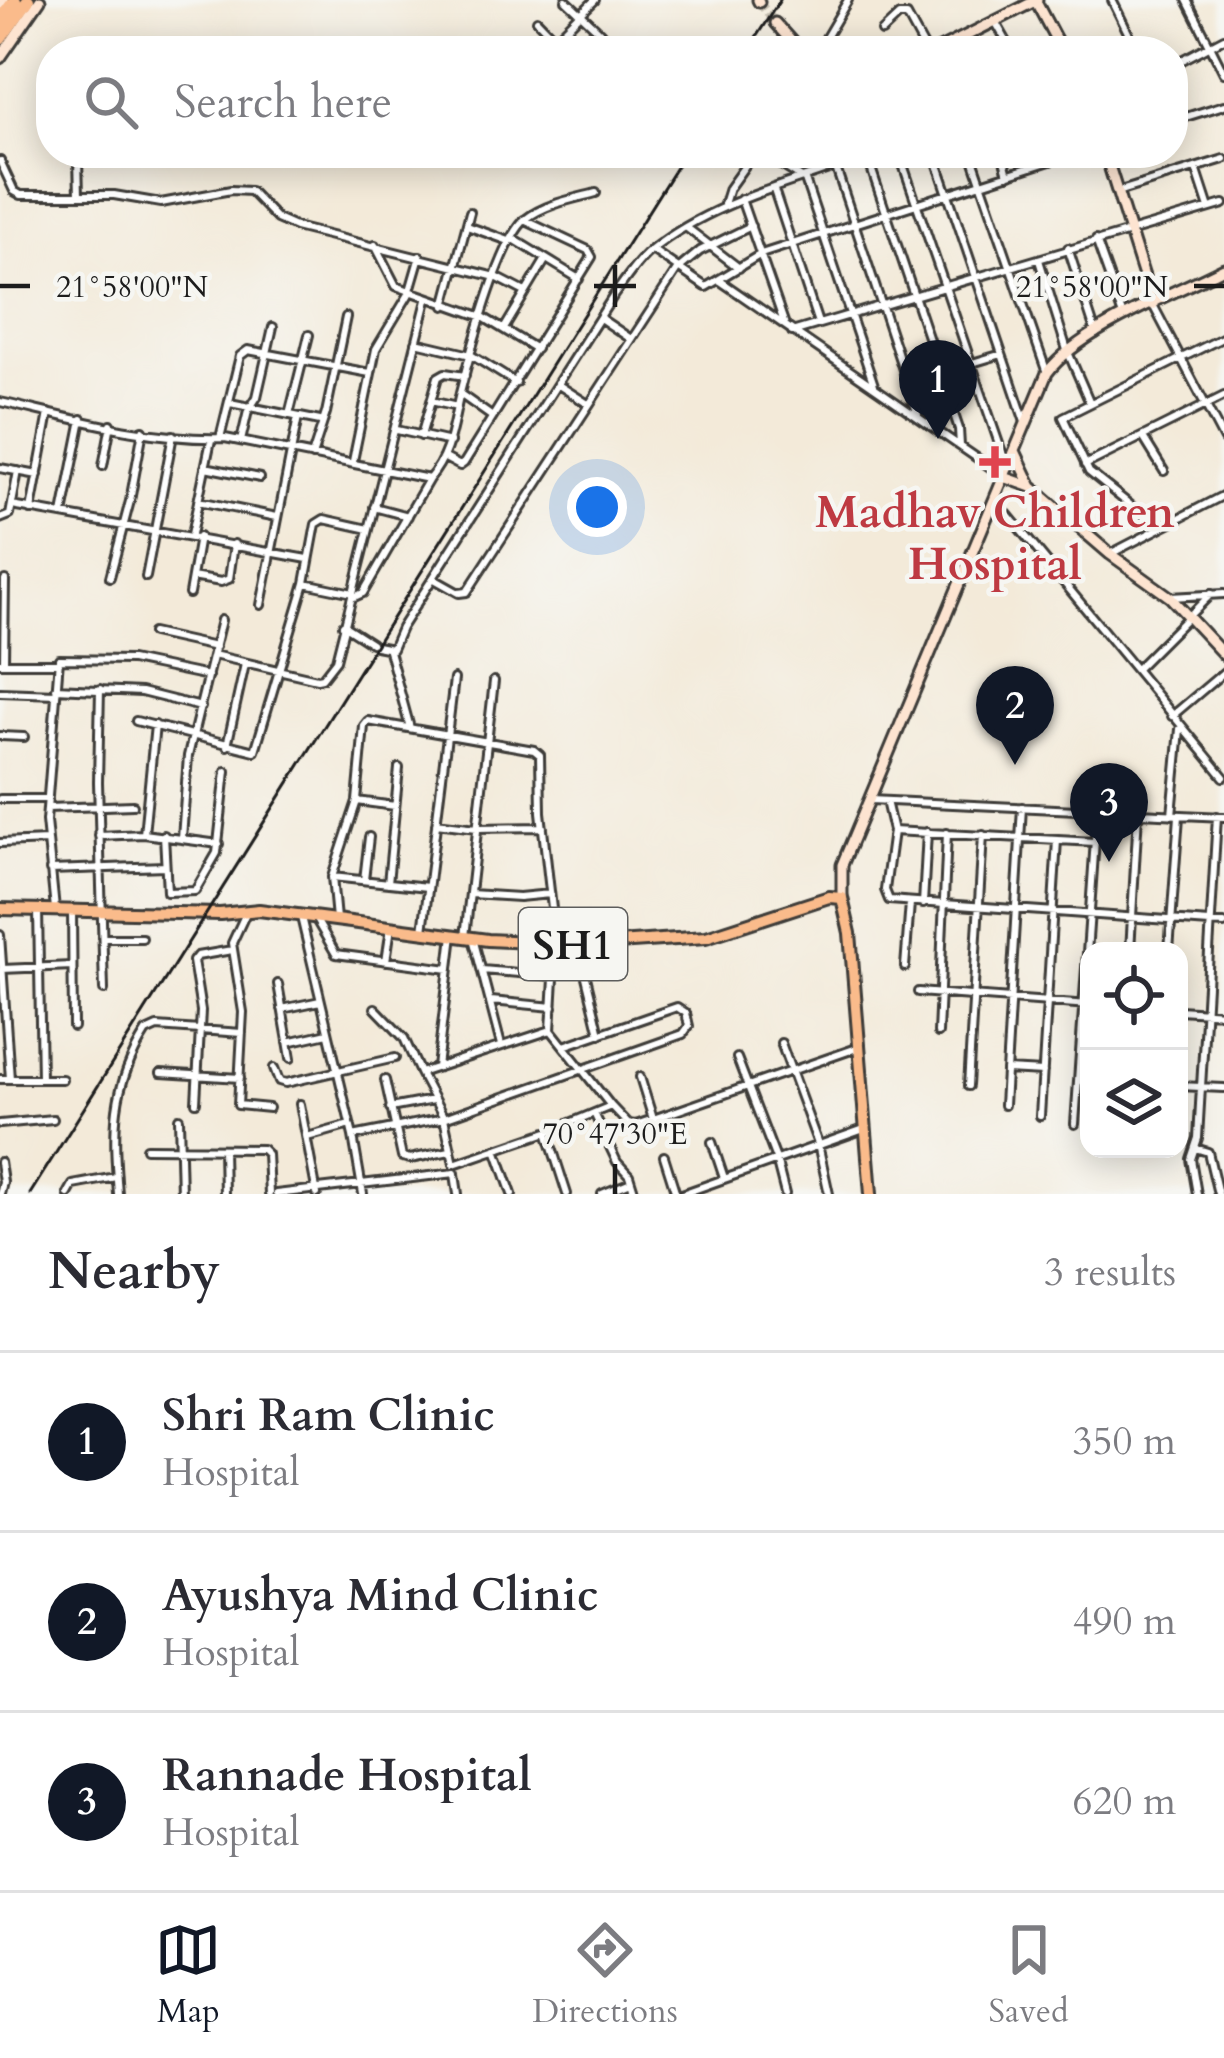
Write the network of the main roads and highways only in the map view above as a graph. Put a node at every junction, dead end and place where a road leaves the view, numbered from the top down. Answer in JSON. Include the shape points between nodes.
{"nodes":[{"id":1,"x":15,"y":0,"type":"edge"},
{"id":2,"x":28,"y":0,"type":"edge"},
{"id":3,"x":40,"y":0,"type":"edge"},
{"id":4,"x":1036,"y":0,"type":"edge"},
{"id":5,"x":0,"y":21,"type":"edge"},
{"id":6,"x":775,"y":23,"type":"tunnel mouth"},
{"id":7,"x":787,"y":36,"type":"edge"},
{"id":8,"x":966,"y":36,"type":"edge"},
{"id":9,"x":1054,"y":36,"type":"edge"},
{"id":10,"x":0,"y":40,"type":"edge"},
{"id":11,"x":0,"y":58,"type":"edge"},
{"id":12,"x":1110,"y":168,"type":"edge"},
{"id":13,"x":1224,"y":268,"type":"edge"},
{"id":14,"x":1153,"y":305,"type":"junction"},
{"id":15,"x":1015,"y":452,"type":"junction"},
{"id":16,"x":1006,"y":473,"type":"junction"},
{"id":17,"x":1032,"y":487,"type":"junction"},
{"id":18,"x":1224,"y":656,"type":"edge"},
{"id":19,"x":842,"y":898,"type":"junction"},
{"id":20,"x":0,"y":909,"type":"edge"},
{"id":21,"x":871,"y":1194,"type":"edge"}],
"edges":[{"from":1,"to":5,"type":"highway"},
{"from":2,"to":10,"type":"highway"},
{"from":3,"to":11,"type":"main road"},
{"from":4,"to":8,"type":"main road"},
{"from":4,"to":9,"type":"main road"},
{"from":6,"to":7,"type":"main road"},
{"from":12,"to":14,"type":"main road"},
{"from":13,"to":14,"type":"main road"},
{"from":14,"to":15,"type":"main road","via":[[1067,350],[1047,373]]},
{"from":15,"to":16,"type":"main road"},
{"from":15,"to":17,"type":"main road"},
{"from":16,"to":17,"type":"main road"},
{"from":16,"to":19,"type":"main road","via":[[842,865]]},
{"from":17,"to":18,"type":"main road","via":[[1170,596]]},
{"from":19,"to":20,"type":"main road","number":"SH1","via":[[706,938],[578,944],[248,910]]},
{"from":19,"to":21,"type":"main road"}]}
